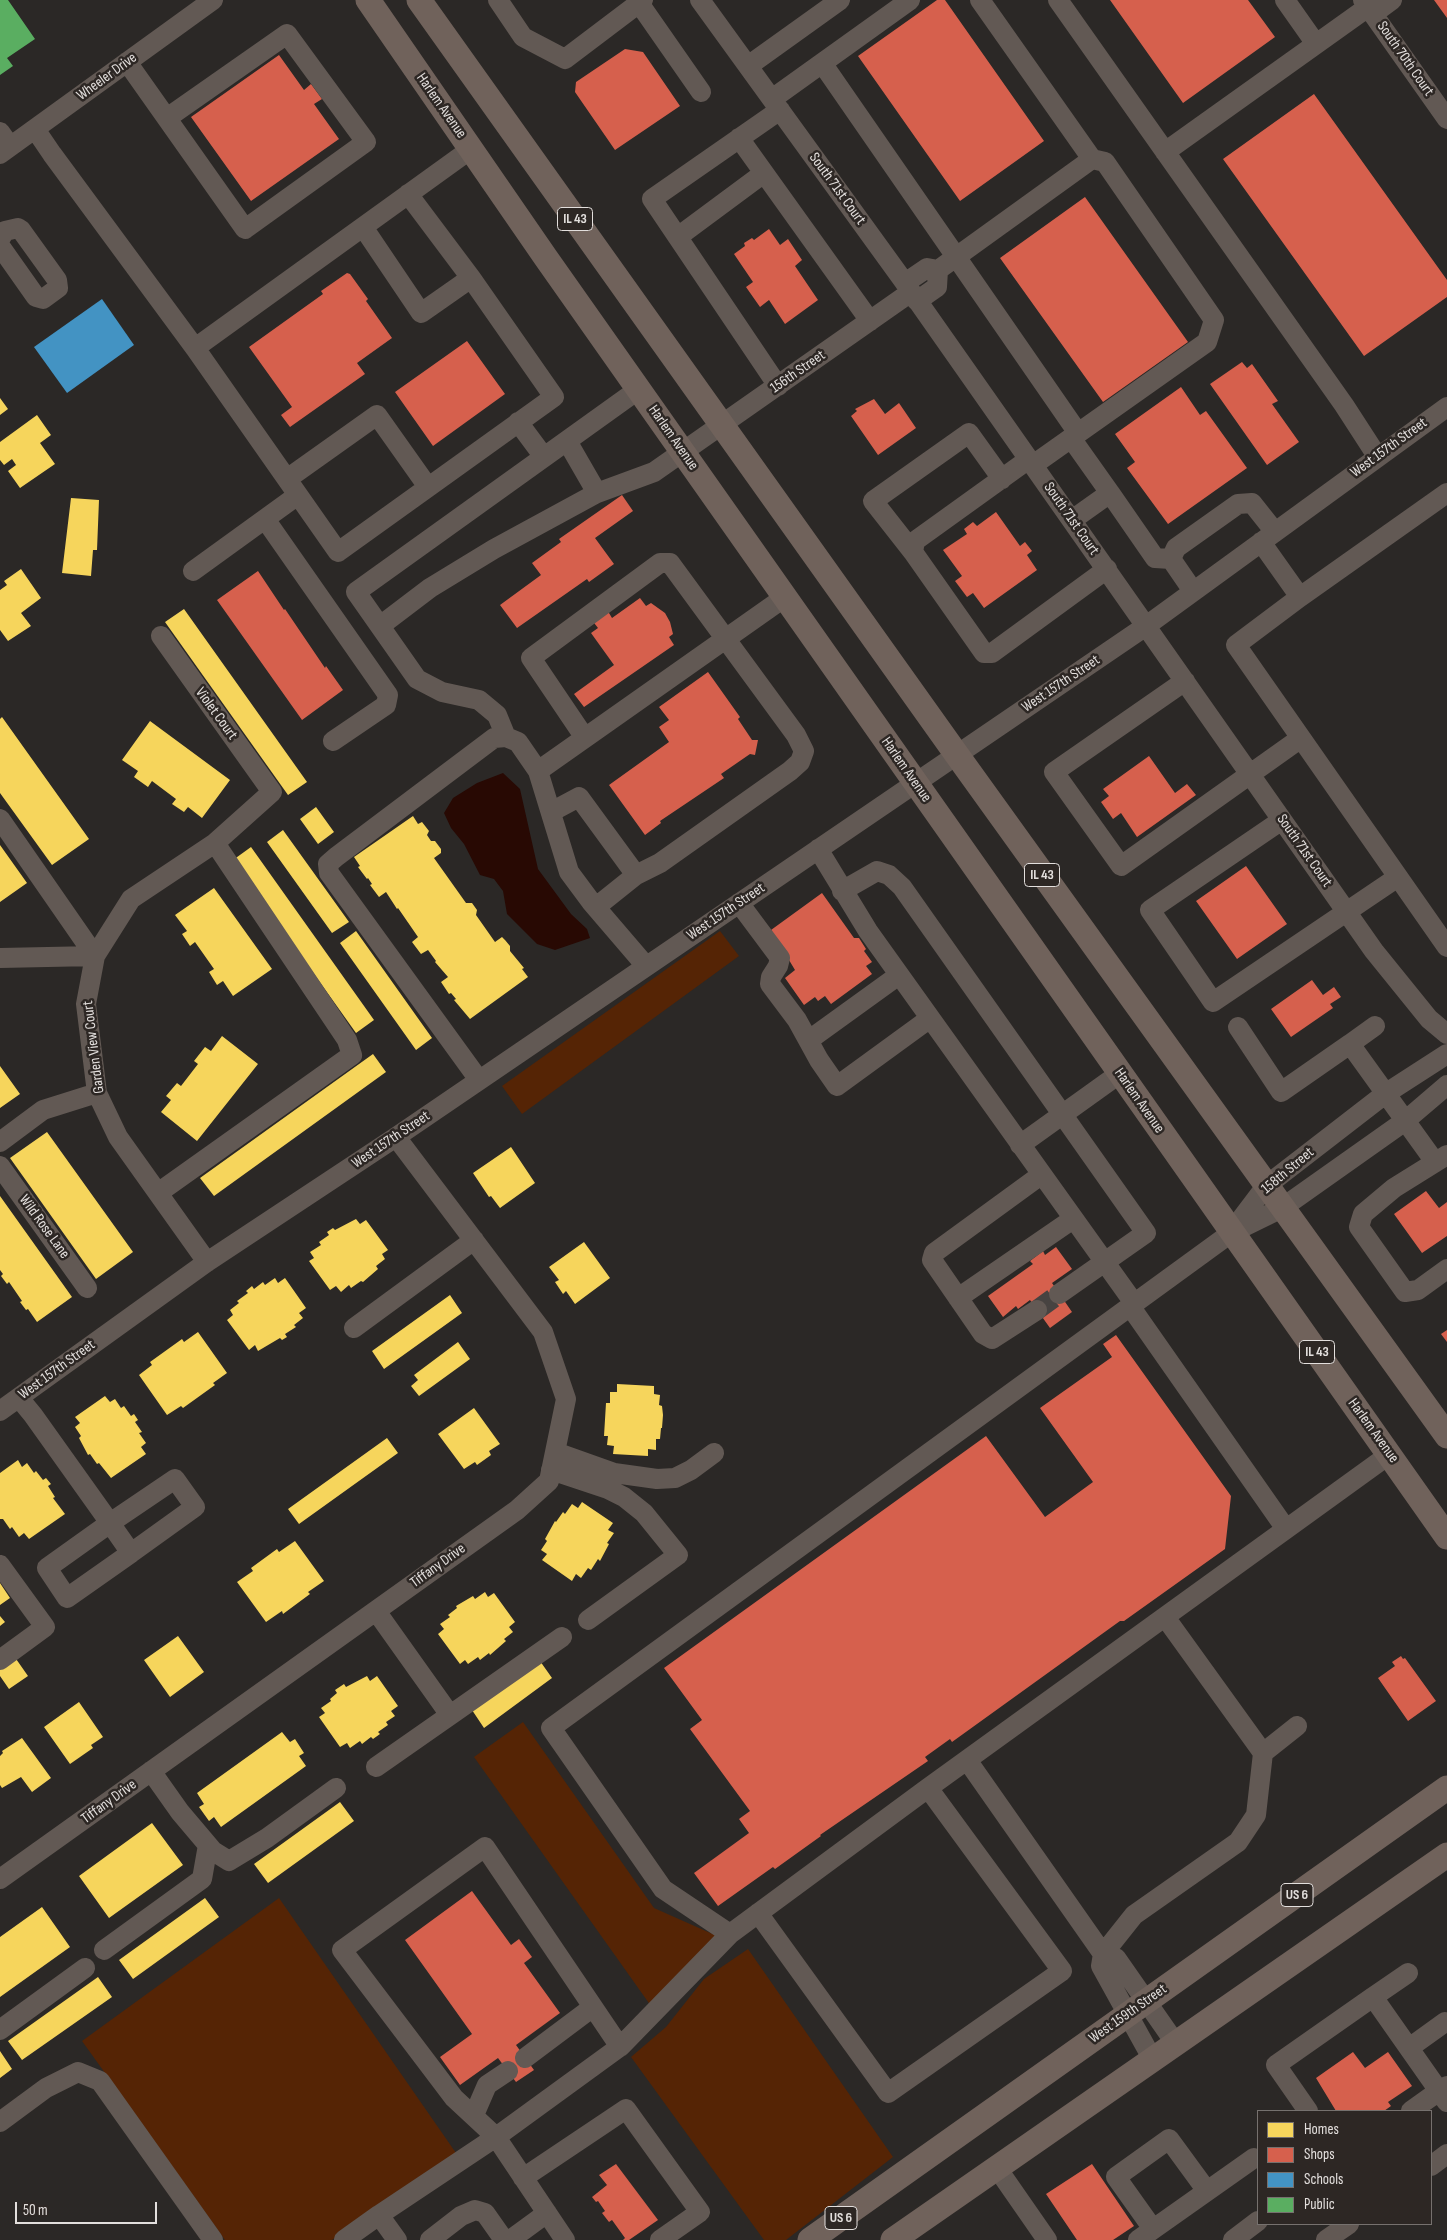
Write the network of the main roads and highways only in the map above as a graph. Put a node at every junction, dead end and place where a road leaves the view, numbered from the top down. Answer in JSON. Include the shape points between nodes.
{"nodes":[{"id":1,"x":368,"y":0,"type":"edge"},
{"id":2,"x":419,"y":0,"type":"edge"},
{"id":3,"x":1447,"y":1436,"type":"edge"},
{"id":4,"x":1447,"y":1537,"type":"edge"},
{"id":5,"x":1447,"y":1788,"type":"edge"},
{"id":6,"x":1447,"y":1855,"type":"edge"},
{"id":7,"x":810,"y":2240,"type":"edge"},
{"id":8,"x":893,"y":2240,"type":"edge"}],
"edges":[{"from":1,"to":4,"type":"main road","name":"Harlem Avenue","number":"IL 43","via":[[784,597]]},
{"from":2,"to":3,"type":"main road","number":"IL 43"},
{"from":5,"to":7,"type":"main road","name":"West 159th Street","number":"US 6"},
{"from":6,"to":8,"type":"main road"}]}
